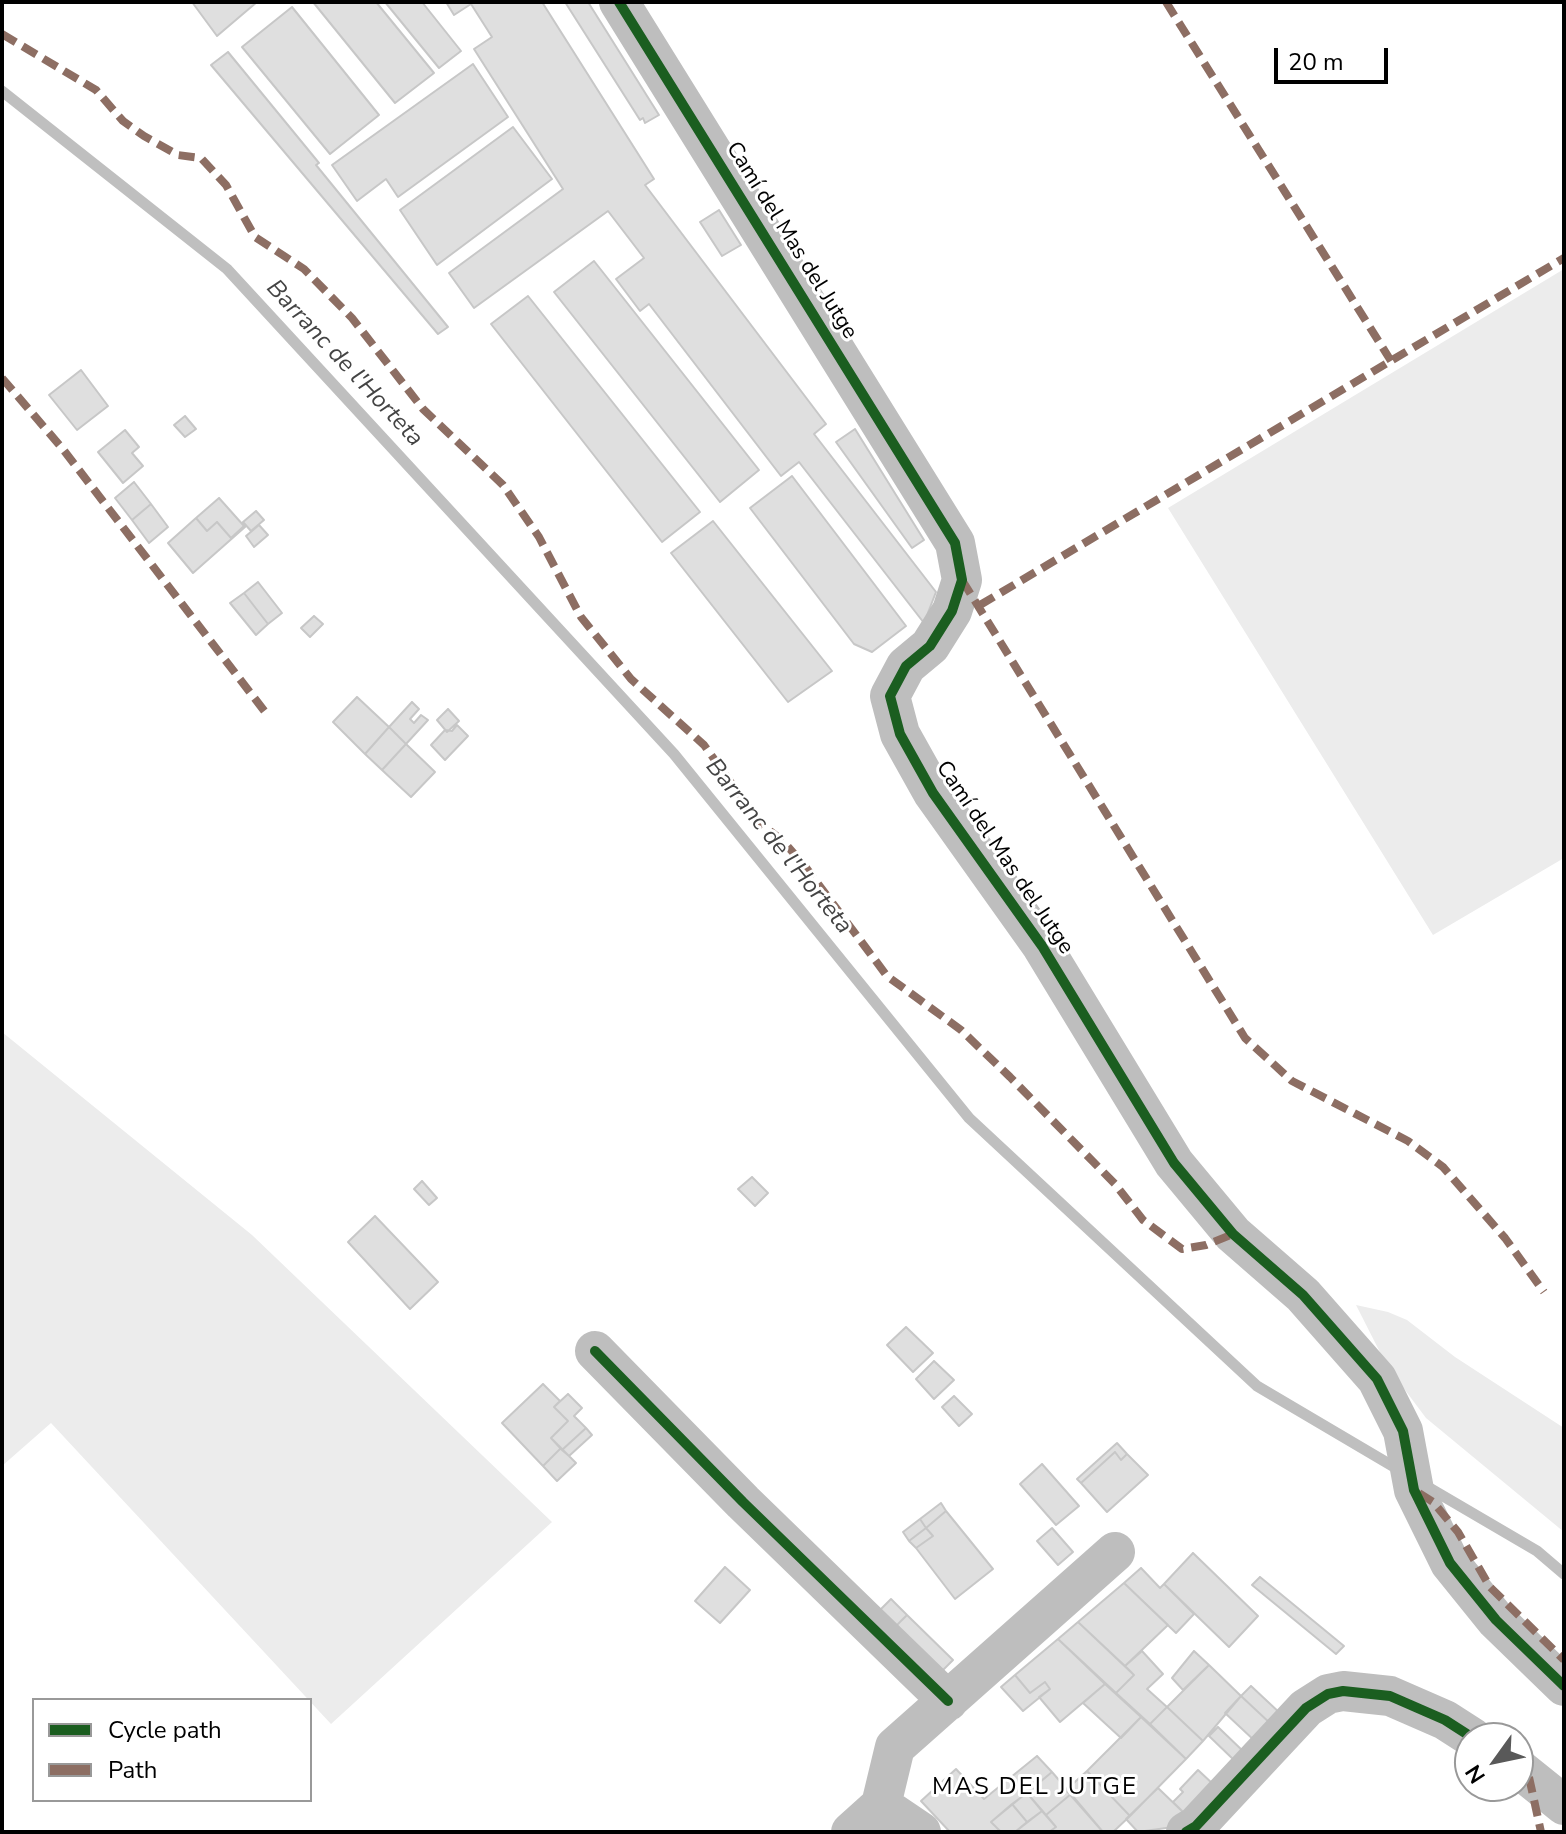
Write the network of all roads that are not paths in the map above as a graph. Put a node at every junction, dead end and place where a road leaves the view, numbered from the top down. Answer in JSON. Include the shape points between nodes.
{"nodes":[{"id":1,"x":619,"y":2,"type":"edge"},
{"id":2,"x":595,"y":1351,"type":"dead end"},
{"id":3,"x":1115,"y":1552,"type":"dead end"},
{"id":4,"x":1564,"y":1686,"type":"edge"},
{"id":5,"x":948,"y":1701,"type":"junction"},
{"id":6,"x":1454,"y":1726,"type":"edge"},
{"id":7,"x":1534,"y":1781,"type":"edge"},
{"id":8,"x":881,"y":1805,"type":"junction"},
{"id":9,"x":1564,"y":1805,"type":"edge"},
{"id":10,"x":851,"y":1832,"type":"edge"},
{"id":11,"x":921,"y":1832,"type":"edge"},
{"id":12,"x":1186,"y":1832,"type":"edge"}],
"edges":[{"from":1,"to":4,"type":"street","name":"Camí del Mas del Jutge","via":[[955,543],[962,580],[952,611],[930,646],[906,666],[890,696],[900,734],[933,793],[1073,996],[1174,1163],[1233,1234],[1303,1295],[1377,1379],[1396,1413],[1414,1490],[1450,1563],[1496,1620]]},
{"from":2,"to":5,"type":"street"},
{"from":3,"to":5,"type":"street"},
{"from":5,"to":8,"type":"street","via":[[895,1747]]},
{"from":6,"to":12,"type":"street","via":[[1390,1696],[1328,1694],[1306,1708]]},
{"from":7,"to":9,"type":"street"},
{"from":8,"to":10,"type":"street"},
{"from":8,"to":11,"type":"street"}]}
